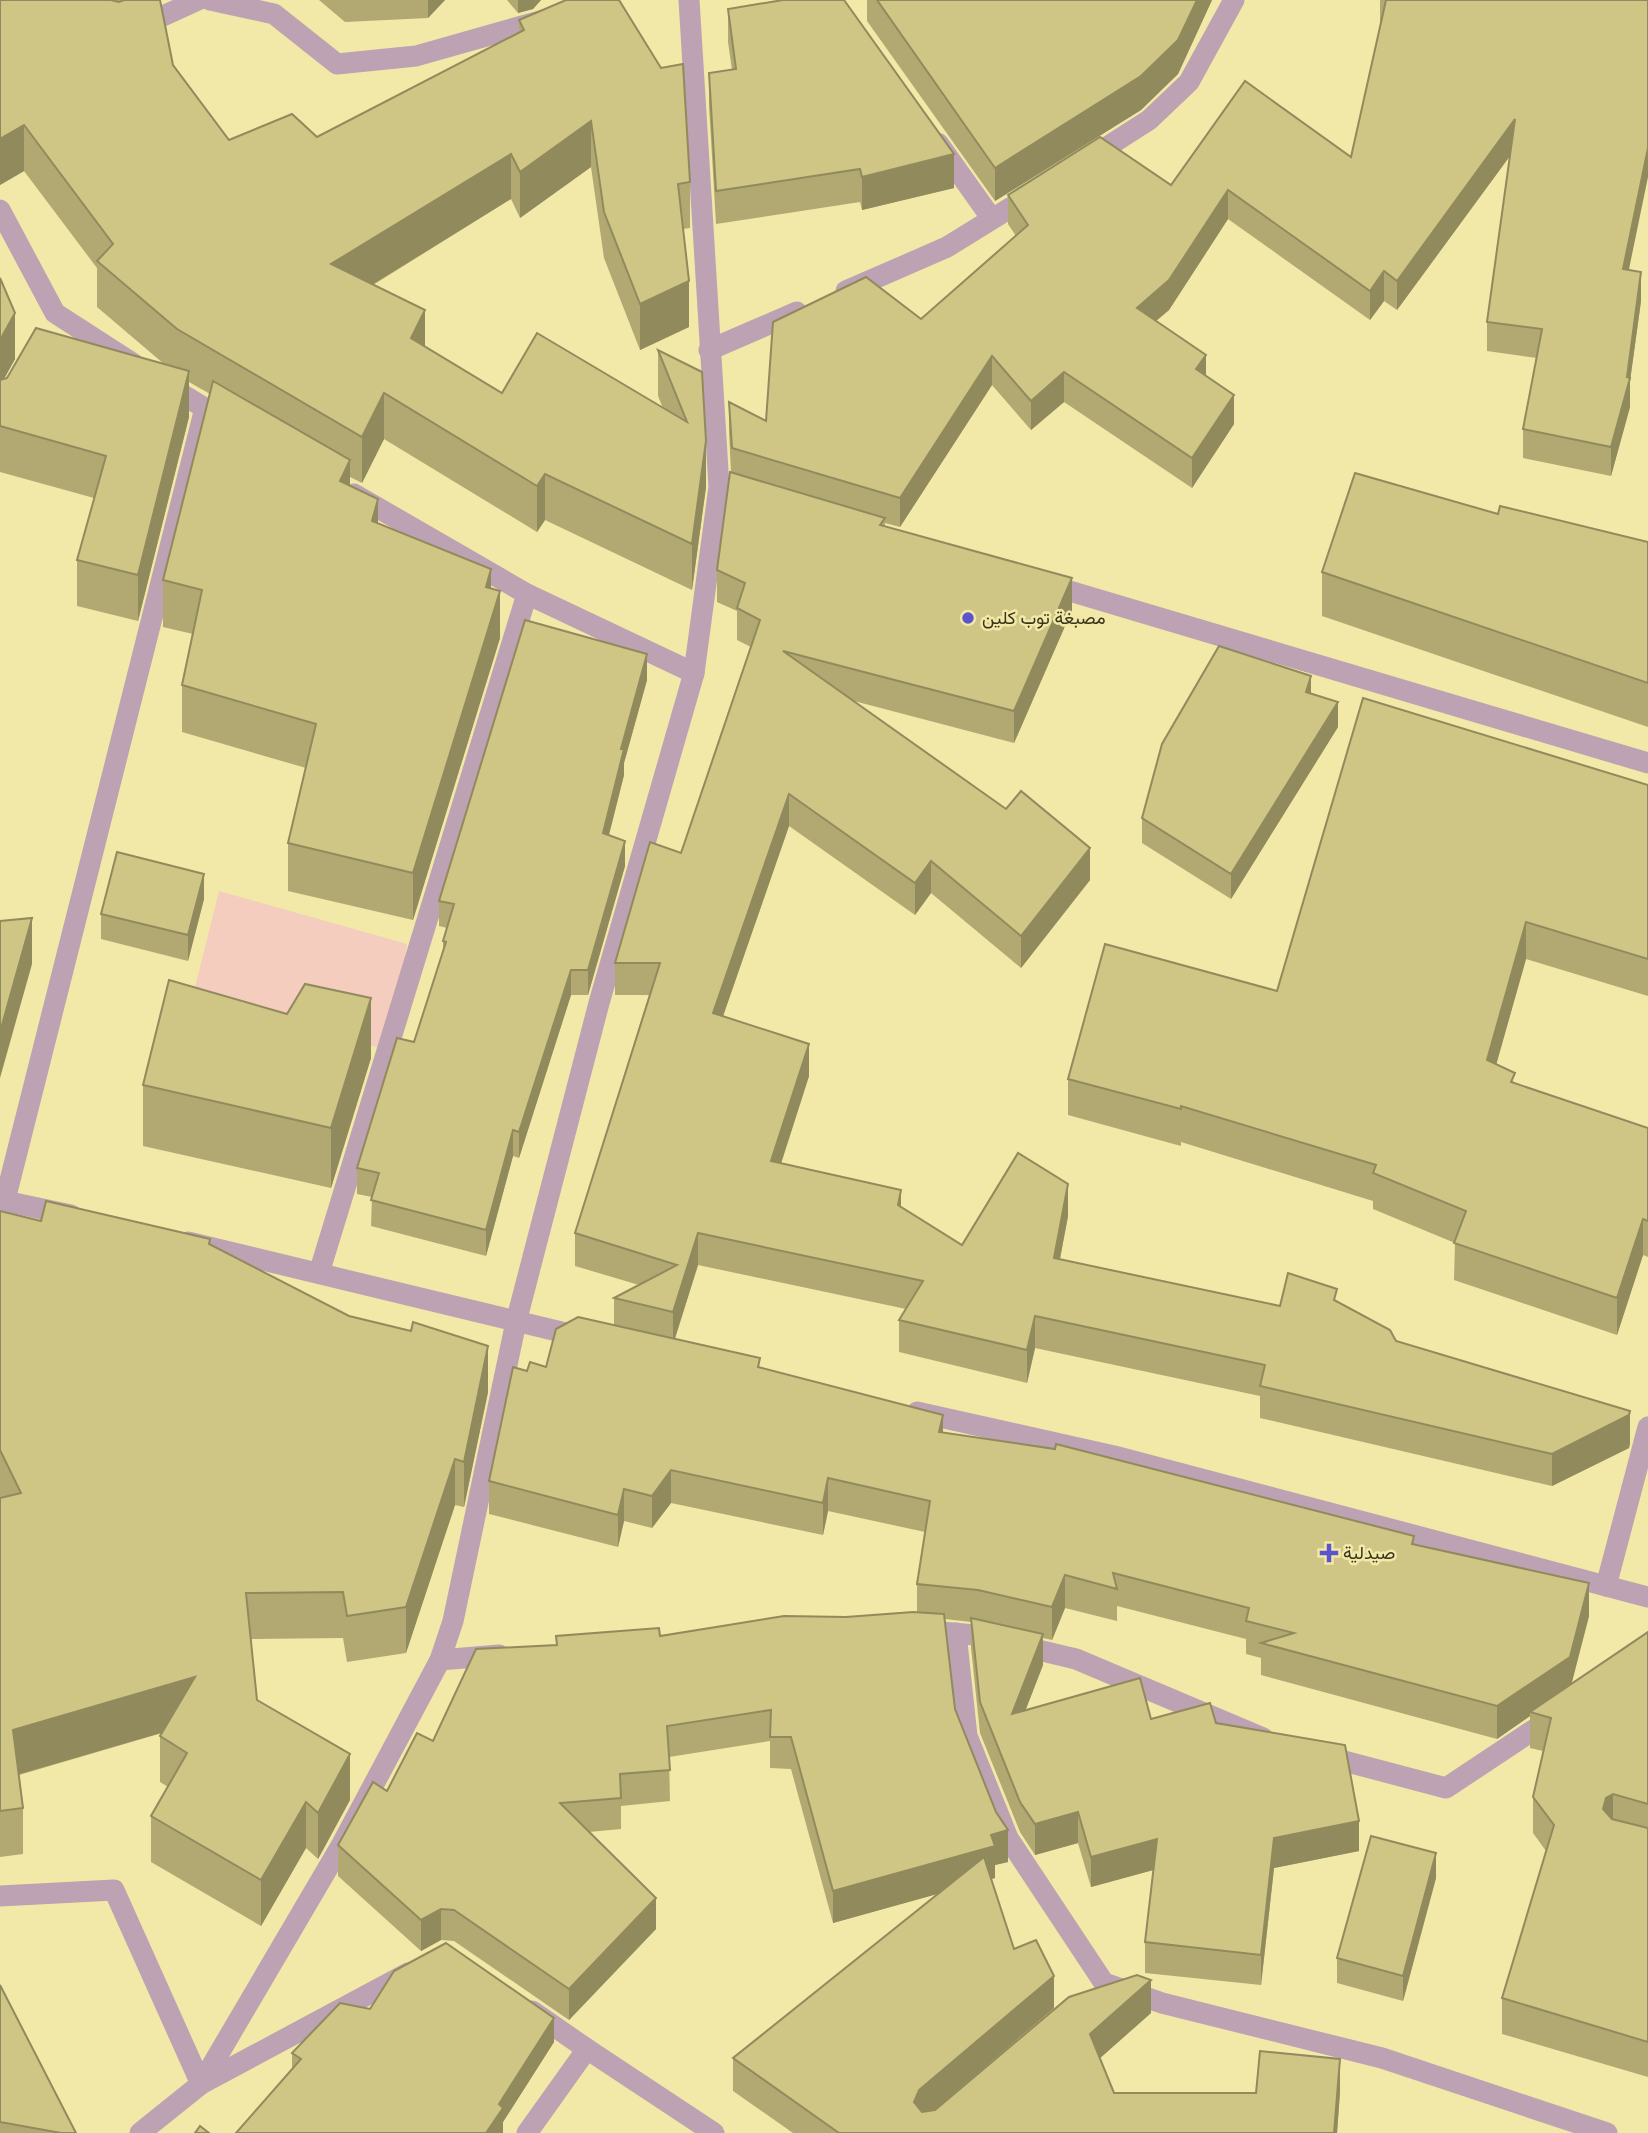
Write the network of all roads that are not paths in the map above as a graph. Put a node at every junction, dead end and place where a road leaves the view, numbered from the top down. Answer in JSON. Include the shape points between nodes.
{"nodes":[{"id":1,"x":198,"y":0,"type":"edge"},
{"id":2,"x":210,"y":0,"type":"edge"},
{"id":3,"x":689,"y":0,"type":"edge"},
{"id":4,"x":1234,"y":0,"type":"edge"},
{"id":5,"x":572,"y":11,"type":"edge"},
{"id":6,"x":121,"y":35,"type":"edge"},
{"id":7,"x":922,"y":121,"type":"edge"},
{"id":8,"x":1070,"y":170,"type":"edge"},
{"id":9,"x":1048,"y":184,"type":"edge"},
{"id":10,"x":0,"y":210,"type":"edge"},
{"id":11,"x":992,"y":219,"type":"junction"},
{"id":12,"x":55,"y":313,"type":"junction"},
{"id":13,"x":43,"y":336,"type":"edge"},
{"id":14,"x":709,"y":350,"type":"junction"},
{"id":15,"x":205,"y":408,"type":"junction"},
{"id":16,"x":252,"y":436,"type":"edge"},
{"id":17,"x":336,"y":484,"type":"edge"},
{"id":18,"x":719,"y":487,"type":"junction"},
{"id":19,"x":745,"y":495,"type":"edge"},
{"id":20,"x":1024,"y":578,"type":"edge"},
{"id":21,"x":527,"y":594,"type":"junction"},
{"id":22,"x":694,"y":673,"type":"junction"},
{"id":23,"x":1648,"y":763,"type":"edge"},
{"id":24,"x":3,"y":1200,"type":"edge"},
{"id":25,"x":86,"y":1219,"type":"edge"},
{"id":26,"x":166,"y":1237,"type":"edge"},
{"id":27,"x":319,"y":1273,"type":"junction"},
{"id":28,"x":516,"y":1322,"type":"junction"},
{"id":29,"x":598,"y":1340,"type":"edge"},
{"id":30,"x":897,"y":1407,"type":"edge"},
{"id":31,"x":1648,"y":1427,"type":"edge"},
{"id":32,"x":1606,"y":1586,"type":"junction"},
{"id":33,"x":1648,"y":1597,"type":"edge"},
{"id":34,"x":894,"y":1628,"type":"edge"},
{"id":35,"x":956,"y":1633,"type":"junction"},
{"id":36,"x":523,"y":1653,"type":"edge"},
{"id":37,"x":440,"y":1660,"type":"junction"},
{"id":38,"x":1569,"y":1706,"type":"edge"},
{"id":39,"x":0,"y":1896,"type":"edge"},
{"id":40,"x":422,"y":1965,"type":"edge"},
{"id":41,"x":1104,"y":1983,"type":"junction"},
{"id":42,"x":512,"y":1997,"type":"edge"},
{"id":43,"x":1084,"y":2001,"type":"edge"},
{"id":44,"x":587,"y":2049,"type":"junction"},
{"id":45,"x":201,"y":2084,"type":"junction"},
{"id":46,"x":140,"y":2133,"type":"edge"},
{"id":47,"x":527,"y":2133,"type":"edge"},
{"id":48,"x":714,"y":2133,"type":"edge"},
{"id":49,"x":1607,"y":2133,"type":"edge"}],
"edges":[{"from":1,"to":6,"type":"street"},
{"from":2,"to":5,"type":"street","via":[[274,14],[337,64],[416,56]]},
{"from":3,"to":14,"type":"street"},
{"from":4,"to":8,"type":"street","via":[[1189,82],[1149,120]]},
{"from":7,"to":11,"type":"street"},
{"from":9,"to":11,"type":"street"},
{"from":10,"to":12,"type":"street"},
{"from":11,"to":14,"type":"street","via":[[947,247]]},
{"from":12,"to":13,"type":"street"},
{"from":12,"to":15,"type":"street"},
{"from":14,"to":18,"type":"street"},
{"from":15,"to":16,"type":"street"},
{"from":15,"to":24,"type":"street"},
{"from":17,"to":21,"type":"street"},
{"from":18,"to":19,"type":"street"},
{"from":18,"to":22,"type":"street"},
{"from":20,"to":23,"type":"street"},
{"from":21,"to":22,"type":"street"},
{"from":21,"to":27,"type":"street"},
{"from":22,"to":28,"type":"street","via":[[599,1003]]},
{"from":24,"to":25,"type":"street"},
{"from":26,"to":27,"type":"street"},
{"from":27,"to":28,"type":"street"},
{"from":28,"to":29,"type":"street"},
{"from":28,"to":37,"type":"street","via":[[453,1621]]},
{"from":30,"to":32,"type":"street","via":[[1114,1456]]},
{"from":31,"to":32,"type":"street"},
{"from":32,"to":33,"type":"street"},
{"from":34,"to":35,"type":"street"},
{"from":35,"to":38,"type":"street","via":[[1076,1659],[1289,1746],[1446,1788]]},
{"from":35,"to":41,"type":"street","via":[[967,1736],[1008,1838]]},
{"from":36,"to":37,"type":"street"},
{"from":37,"to":45,"type":"street","via":[[342,1844]]},
{"from":39,"to":45,"type":"street","via":[[114,1890]]},
{"from":40,"to":45,"type":"street"},
{"from":41,"to":43,"type":"street"},
{"from":41,"to":49,"type":"street","via":[[1162,2003],[1382,2058]]},
{"from":42,"to":44,"type":"street"},
{"from":44,"to":47,"type":"street"},
{"from":44,"to":48,"type":"street"},
{"from":45,"to":46,"type":"street"}]}
